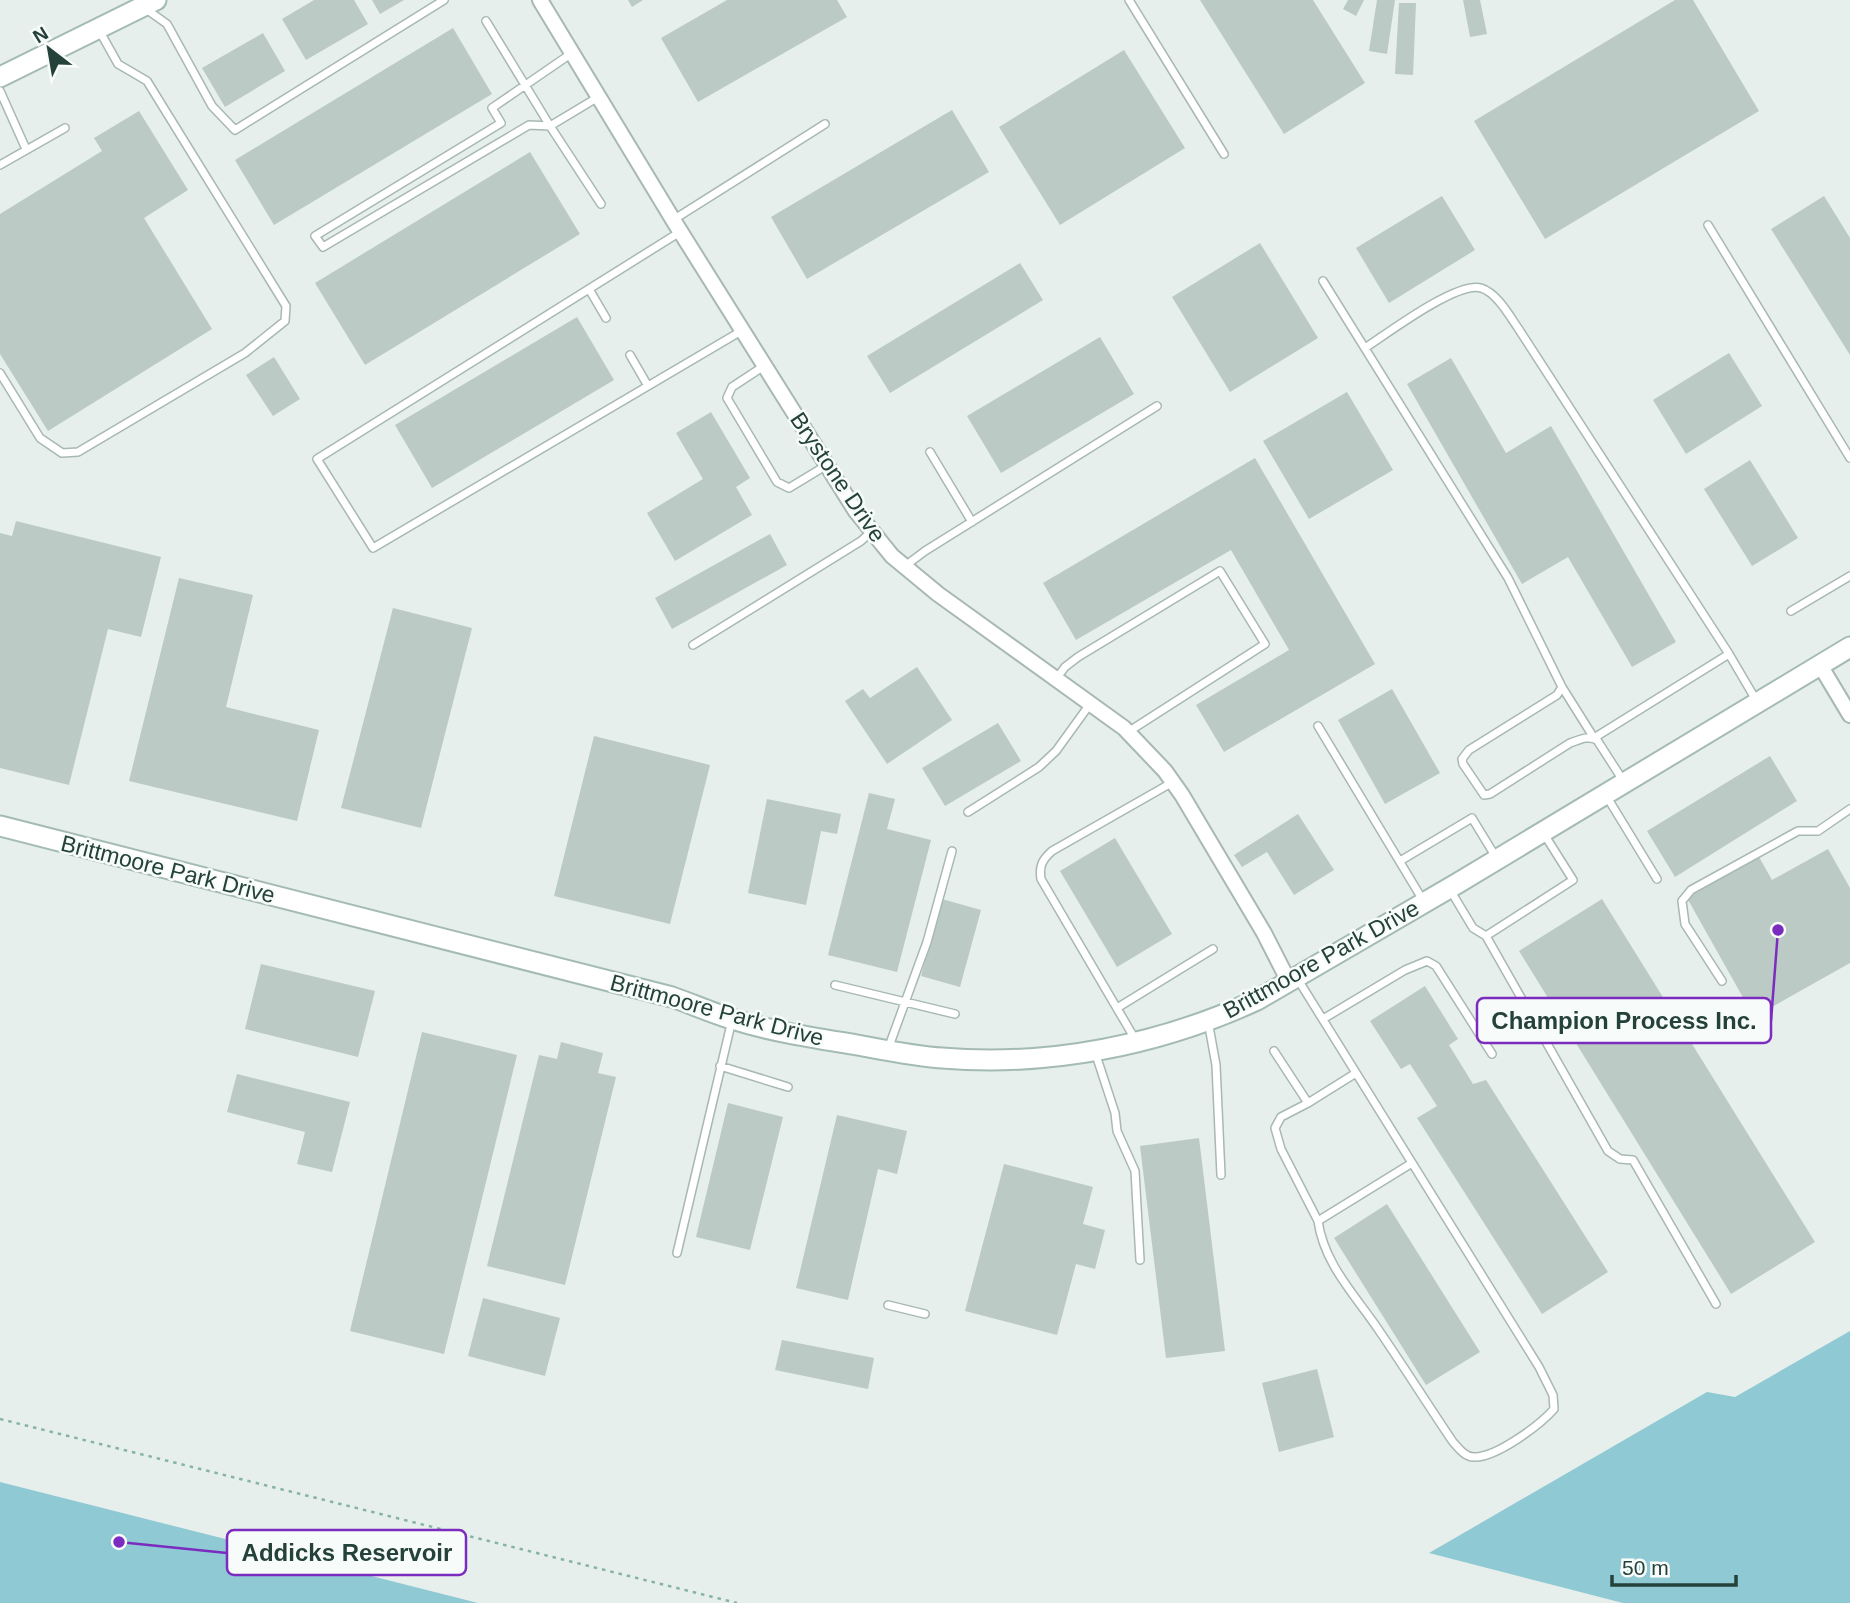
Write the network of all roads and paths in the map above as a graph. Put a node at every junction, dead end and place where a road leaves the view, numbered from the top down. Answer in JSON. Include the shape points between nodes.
{"nodes":[{"id":1,"x":444,"y":0,"type":"edge"},
{"id":2,"x":540,"y":0,"type":"edge"},
{"id":3,"x":1129,"y":0,"type":"edge"},
{"id":4,"x":145,"y":2,"type":"edge"},
{"id":5,"x":485,"y":20,"type":"dead end"},
{"id":6,"x":98,"y":30,"type":"junction"},
{"id":7,"x":573,"y":53,"type":"junction"},
{"id":8,"x":0,"y":77,"type":"edge"},
{"id":9,"x":525,"y":86,"type":"junction"},
{"id":10,"x":0,"y":91,"type":"edge"},
{"id":11,"x":600,"y":96,"type":"junction"},
{"id":12,"x":825,"y":124,"type":"dead end"},
{"id":13,"x":550,"y":126,"type":"junction"},
{"id":14,"x":65,"y":128,"type":"dead end"},
{"id":15,"x":26,"y":149,"type":"junction"},
{"id":16,"x":1224,"y":154,"type":"dead end"},
{"id":17,"x":448,"y":155,"type":"junction"},
{"id":18,"x":0,"y":165,"type":"edge"},
{"id":19,"x":457,"y":169,"type":"junction"},
{"id":20,"x":601,"y":204,"type":"dead end"},
{"id":21,"x":1708,"y":225,"type":"dead end"},
{"id":22,"x":677,"y":226,"type":"junction"},
{"id":23,"x":1324,"y":281,"type":"dead end"},
{"id":24,"x":589,"y":289,"type":"junction"},
{"id":25,"x":606,"y":317,"type":"dead end"},
{"id":26,"x":743,"y":330,"type":"junction"},
{"id":27,"x":1365,"y":348,"type":"junction"},
{"id":28,"x":630,"y":355,"type":"dead end"},
{"id":29,"x":765,"y":365,"type":"junction"},
{"id":30,"x":0,"y":373,"type":"edge"},
{"id":31,"x":648,"y":386,"type":"junction"},
{"id":32,"x":1157,"y":406,"type":"dead end"},
{"id":33,"x":930,"y":452,"type":"dead end"},
{"id":34,"x":1850,"y":458,"type":"edge"},
{"id":35,"x":827,"y":465,"type":"junction"},
{"id":36,"x":972,"y":522,"type":"junction"},
{"id":37,"x":873,"y":531,"type":"junction"},
{"id":38,"x":905,"y":566,"type":"junction"},
{"id":39,"x":1850,"y":576,"type":"edge"},
{"id":40,"x":1791,"y":611,"type":"dead end"},
{"id":41,"x":693,"y":645,"type":"dead end"},
{"id":42,"x":1850,"y":647,"type":"edge"},
{"id":43,"x":1729,"y":654,"type":"junction"},
{"id":44,"x":1820,"y":665,"type":"junction"},
{"id":45,"x":1056,"y":679,"type":"junction"},
{"id":46,"x":1562,"y":687,"type":"junction"},
{"id":47,"x":1758,"y":703,"type":"junction"},
{"id":48,"x":1091,"y":704,"type":"junction"},
{"id":49,"x":1850,"y":715,"type":"edge"},
{"id":50,"x":1318,"y":726,"type":"dead end"},
{"id":51,"x":1128,"y":732,"type":"junction"},
{"id":52,"x":1594,"y":738,"type":"junction"},
{"id":53,"x":1173,"y":782,"type":"junction"},
{"id":54,"x":1624,"y":782,"type":"junction"},
{"id":55,"x":1604,"y":794,"type":"junction"},
{"id":56,"x":1850,"y":809,"type":"edge"},
{"id":57,"x":968,"y":812,"type":"dead end"},
{"id":58,"x":0,"y":826,"type":"edge"},
{"id":59,"x":1542,"y":831,"type":"junction"},
{"id":60,"x":952,"y":851,"type":"dead end"},
{"id":61,"x":1497,"y":859,"type":"junction"},
{"id":62,"x":1400,"y":861,"type":"junction"},
{"id":63,"x":1657,"y":879,"type":"dead end"},
{"id":64,"x":1449,"y":887,"type":"junction"},
{"id":65,"x":1424,"y":902,"type":"junction"},
{"id":66,"x":1486,"y":936,"type":"junction"},
{"id":67,"x":1213,"y":949,"type":"dead end"},
{"id":68,"x":1293,"y":980,"type":"junction"},
{"id":69,"x":1722,"y":981,"type":"dead end"},
{"id":70,"x":835,"y":985,"type":"dead end"},
{"id":71,"x":904,"y":1003,"type":"junction"},
{"id":72,"x":1117,"y":1008,"type":"junction"},
{"id":73,"x":956,"y":1014,"type":"dead end"},
{"id":74,"x":732,"y":1019,"type":"junction"},
{"id":75,"x":1323,"y":1019,"type":"junction"},
{"id":76,"x":1208,"y":1021,"type":"junction"},
{"id":77,"x":1137,"y":1042,"type":"junction"},
{"id":78,"x":888,"y":1050,"type":"junction"},
{"id":79,"x":1095,"y":1051,"type":"junction"},
{"id":80,"x":1274,"y":1051,"type":"dead end"},
{"id":81,"x":1492,"y":1054,"type":"dead end"},
{"id":82,"x":720,"y":1066,"type":"junction"},
{"id":83,"x":1356,"y":1073,"type":"junction"},
{"id":84,"x":788,"y":1087,"type":"dead end"},
{"id":85,"x":1308,"y":1103,"type":"junction"},
{"id":86,"x":1412,"y":1163,"type":"junction"},
{"id":87,"x":1221,"y":1175,"type":"dead end"},
{"id":88,"x":1318,"y":1222,"type":"junction"},
{"id":89,"x":677,"y":1253,"type":"dead end"},
{"id":90,"x":1140,"y":1260,"type":"dead end"},
{"id":91,"x":1716,"y":1304,"type":"dead end"},
{"id":92,"x":888,"y":1305,"type":"dead end"},
{"id":93,"x":925,"y":1314,"type":"dead end"},
{"id":94,"x":0,"y":1419,"type":"edge"},
{"id":95,"x":737,"y":1603,"type":"edge"}],
"edges":[{"from":1,"to":4,"type":"lane","via":[[235,130],[212,106],[167,24]]},
{"from":2,"to":7,"type":"street","name":"Brystone Drive"},
{"from":3,"to":16,"type":"lane"},
{"from":4,"to":6,"type":"street"},
{"from":5,"to":9,"type":"lane"},
{"from":6,"to":8,"type":"street"},
{"from":6,"to":30,"type":"lane","via":[[118,64],[147,81],[286,306],[285,321],[245,353],[78,452],[62,453],[40,438]]},
{"from":7,"to":9,"type":"lane"},
{"from":7,"to":11,"type":"street","name":"Brystone Drive"},
{"from":9,"to":13,"type":"lane"},
{"from":9,"to":17,"type":"lane","via":[[492,108],[501,123]]},
{"from":10,"to":15,"type":"lane"},
{"from":11,"to":13,"type":"lane"},
{"from":11,"to":22,"type":"street","name":"Brystone Drive"},
{"from":12,"to":22,"type":"lane"},
{"from":13,"to":19,"type":"lane","via":[[529,125]]},
{"from":13,"to":20,"type":"lane"},
{"from":14,"to":15,"type":"lane"},
{"from":15,"to":18,"type":"lane"},
{"from":17,"to":19,"type":"lane"},
{"from":17,"to":19,"type":"lane","via":[[315,236],[323,247]]},
{"from":21,"to":34,"type":"lane"},
{"from":22,"to":24,"type":"lane"},
{"from":22,"to":26,"type":"street","name":"Brystone Drive"},
{"from":23,"to":27,"type":"lane"},
{"from":24,"to":25,"type":"lane"},
{"from":24,"to":31,"type":"lane","via":[[317,459],[373,548]]},
{"from":26,"to":29,"type":"street","name":"Brystone Drive"},
{"from":26,"to":31,"type":"lane"},
{"from":27,"to":43,"type":"lane","via":[[1449,294],[1469,286],[1484,289],[1518,328]]},
{"from":27,"to":46,"type":"lane","via":[[1508,578]]},
{"from":28,"to":31,"type":"lane"},
{"from":29,"to":35,"type":"street","name":"Brystone Drive"},
{"from":29,"to":35,"type":"lane","via":[[740,380],[727,398],[777,482],[789,488]]},
{"from":32,"to":36,"type":"lane"},
{"from":33,"to":36,"type":"lane"},
{"from":35,"to":37,"type":"street","name":"Brystone Drive"},
{"from":36,"to":38,"type":"lane"},
{"from":37,"to":38,"type":"street","name":"Brystone Drive"},
{"from":37,"to":41,"type":"lane"},
{"from":38,"to":45,"type":"street","name":"Brystone Drive"},
{"from":39,"to":40,"type":"lane"},
{"from":42,"to":44,"type":"street","name":"Brittmoore Park Drive"},
{"from":43,"to":47,"type":"lane"},
{"from":43,"to":52,"type":"lane"},
{"from":44,"to":47,"type":"street","name":"Brittmoore Park Drive"},
{"from":44,"to":49,"type":"street"},
{"from":45,"to":48,"type":"street","name":"Brystone Drive"},
{"from":45,"to":51,"type":"lane","via":[[1078,657],[1220,571],[1265,644]]},
{"from":46,"to":52,"type":"lane"},
{"from":46,"to":52,"type":"lane","via":[[1557,695],[1469,750],[1463,764],[1478,789],[1490,794],[1570,743]]},
{"from":47,"to":54,"type":"street","name":"Brittmoore Park Drive"},
{"from":48,"to":51,"type":"street","name":"Brystone Drive"},
{"from":48,"to":57,"type":"lane","via":[[1039,767]]},
{"from":50,"to":62,"type":"lane"},
{"from":51,"to":53,"type":"street","name":"Brystone Drive"},
{"from":52,"to":54,"type":"lane"},
{"from":53,"to":68,"type":"street","name":"Brystone Drive"},
{"from":53,"to":72,"type":"lane","via":[[1052,852],[1039,869],[1041,880]]},
{"from":54,"to":55,"type":"street","name":"Brittmoore Park Drive"},
{"from":55,"to":59,"type":"street","name":"Brittmoore Park Drive"},
{"from":55,"to":63,"type":"lane"},
{"from":56,"to":69,"type":"lane","via":[[1818,831],[1798,831],[1691,890],[1682,901],[1685,924]]},
{"from":58,"to":74,"type":"street","name":"Brittmoore Park Drive","via":[[660,994]]},
{"from":59,"to":61,"type":"street","name":"Brittmoore Park Drive"},
{"from":59,"to":66,"type":"lane","via":[[1573,880]]},
{"from":60,"to":71,"type":"lane","via":[[927,942]]},
{"from":61,"to":62,"type":"lane","via":[[1472,818]]},
{"from":61,"to":64,"type":"street","name":"Brittmoore Park Drive"},
{"from":62,"to":65,"type":"lane"},
{"from":64,"to":65,"type":"street","name":"Brittmoore Park Drive"},
{"from":64,"to":66,"type":"lane","via":[[1473,928]]},
{"from":65,"to":68,"type":"street","name":"Brittmoore Park Drive"},
{"from":66,"to":91,"type":"lane","via":[[1608,1152],[1633,1160]]},
{"from":67,"to":72,"type":"lane"},
{"from":68,"to":75,"type":"lane"},
{"from":68,"to":76,"type":"street","name":"Brittmoore Park Drive"},
{"from":70,"to":71,"type":"lane"},
{"from":71,"to":73,"type":"lane"},
{"from":71,"to":78,"type":"lane"},
{"from":72,"to":77,"type":"lane"},
{"from":74,"to":78,"type":"street","name":"Brittmoore Park Drive"},
{"from":74,"to":82,"type":"lane"},
{"from":75,"to":81,"type":"lane","via":[[1427,961],[1436,966]]},
{"from":75,"to":83,"type":"lane"},
{"from":76,"to":77,"type":"street","name":"Brittmoore Park Drive"},
{"from":76,"to":87,"type":"lane","via":[[1216,1065]]},
{"from":77,"to":79,"type":"street","name":"Brittmoore Park Drive"},
{"from":78,"to":79,"type":"street","name":"Brittmoore Park Drive","via":[[967,1059]]},
{"from":79,"to":90,"type":"lane","via":[[1117,1131],[1135,1171]]},
{"from":80,"to":85,"type":"lane"},
{"from":82,"to":84,"type":"lane"},
{"from":82,"to":89,"type":"lane"},
{"from":83,"to":85,"type":"lane"},
{"from":83,"to":86,"type":"lane"},
{"from":85,"to":88,"type":"lane","via":[[1281,1118],[1275,1128]]},
{"from":86,"to":88,"type":"lane"},
{"from":86,"to":88,"type":"lane","via":[[1553,1395],[1554,1409],[1542,1424],[1490,1453],[1475,1458],[1465,1454],[1344,1283],[1327,1254]]},
{"from":92,"to":93,"type":"lane"},
{"from":94,"to":95,"type":"path"}]}
